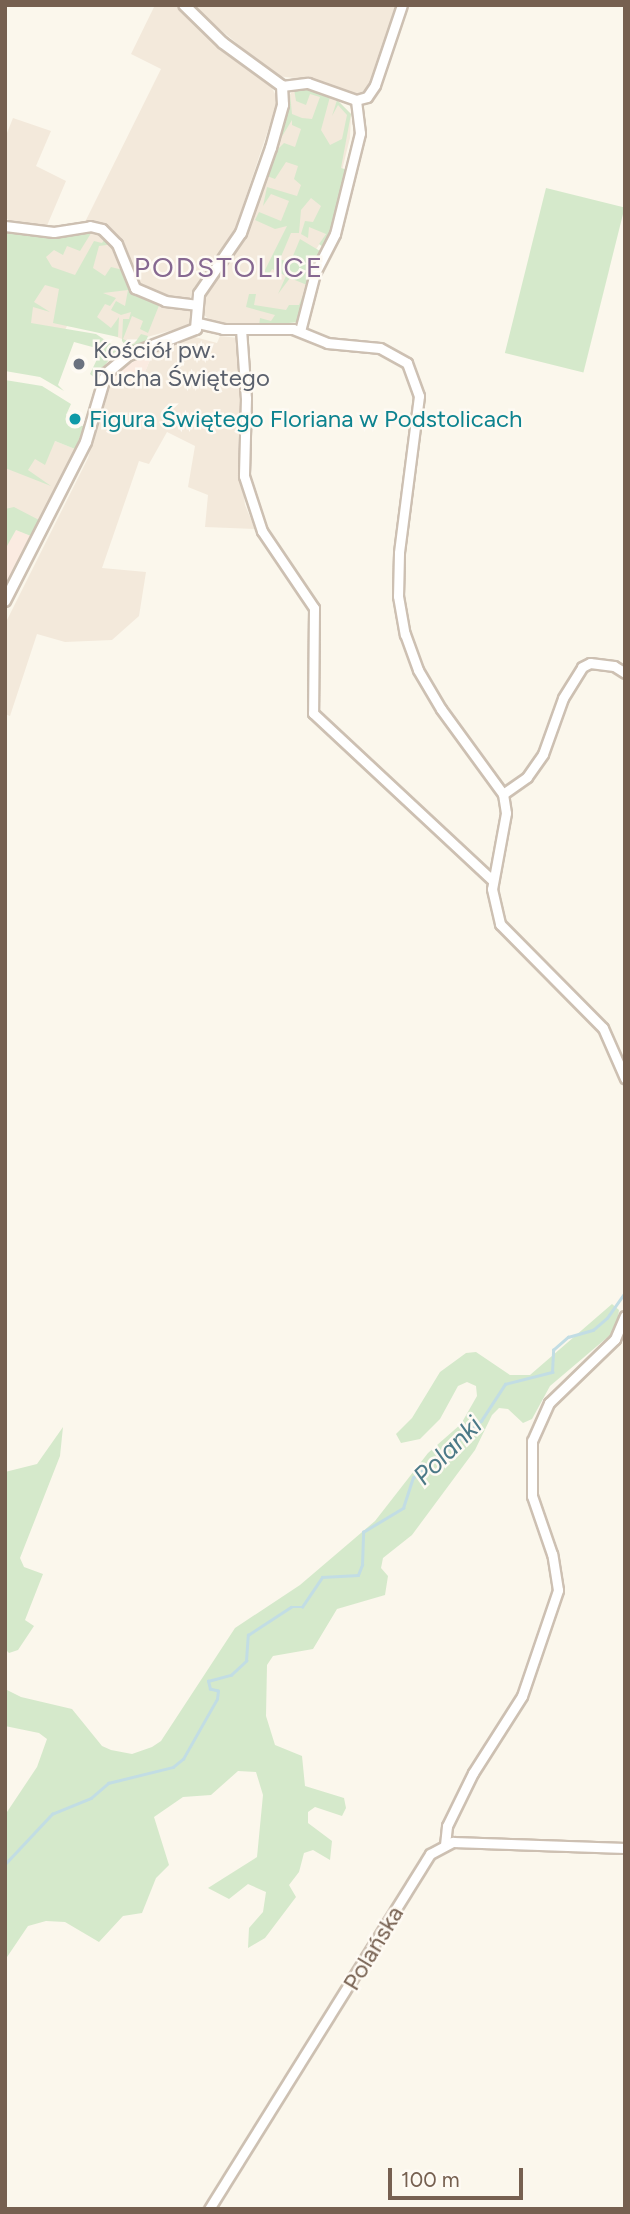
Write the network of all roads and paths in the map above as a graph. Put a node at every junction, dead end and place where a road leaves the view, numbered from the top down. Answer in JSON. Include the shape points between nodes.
{"nodes":[{"id":1,"x":184,"y":5,"type":"edge"},
{"id":2,"x":402,"y":5,"type":"edge"},
{"id":3,"x":282,"y":86,"type":"junction"},
{"id":4,"x":356,"y":100,"type":"junction"},
{"id":5,"x":5,"y":226,"type":"edge"},
{"id":6,"x":196,"y":304,"type":"junction"},
{"id":7,"x":198,"y":323,"type":"junction"},
{"id":8,"x":241,"y":329,"type":"junction"},
{"id":9,"x":300,"y":331,"type":"junction"},
{"id":10,"x":5,"y":601,"type":"edge"},
{"id":11,"x":625,"y":673,"type":"edge"},
{"id":12,"x":503,"y":794,"type":"junction"},
{"id":13,"x":492,"y":881,"type":"junction"},
{"id":14,"x":625,"y":1078,"type":"edge"},
{"id":15,"x":625,"y":1316,"type":"edge"},
{"id":16,"x":445,"y":1845,"type":"junction"},
{"id":17,"x":625,"y":1848,"type":"edge"},
{"id":18,"x":209,"y":2209,"type":"edge"}],
"edges":[{"from":1,"to":3,"type":"street","via":[[223,43]]},
{"from":2,"to":4,"type":"street","via":[[375,85],[367,97]]},
{"from":3,"to":4,"type":"street","via":[[308,83]]},
{"from":3,"to":6,"type":"street","via":[[282,109],[247,219],[201,288]]},
{"from":4,"to":9,"type":"street","via":[[360,133],[335,234],[315,273]]},
{"from":5,"to":6,"type":"street","via":[[54,232],[90,226],[102,229],[117,244],[135,288],[165,301]]},
{"from":6,"to":7,"type":"street"},
{"from":7,"to":8,"type":"street"},
{"from":7,"to":10,"type":"street","via":[[194,331],[129,355],[106,374],[86,442]]},
{"from":8,"to":9,"type":"street"},
{"from":8,"to":13,"type":"street","via":[[246,398],[244,476],[262,531],[314,608],[313,713]]},
{"from":9,"to":12,"type":"street","via":[[327,343],[380,348],[397,355],[411,370],[419,396],[400,554],[398,596],[405,634],[418,670],[441,709]]},
{"from":11,"to":12,"type":"street","via":[[614,666],[590,663],[582,667],[563,698],[543,754],[527,776]]},
{"from":12,"to":13,"type":"street","via":[[506,813]]},
{"from":13,"to":14,"type":"street","via":[[492,905],[499,924],[603,1028]]},
{"from":15,"to":16,"type":"street","via":[[615,1339],[549,1403],[532,1441],[532,1496],[552,1554],[558,1590],[522,1696],[472,1773],[447,1826]]},
{"from":16,"to":17,"type":"street"},
{"from":16,"to":18,"type":"street","name":"Polańska","via":[[430,1854]]}]}
